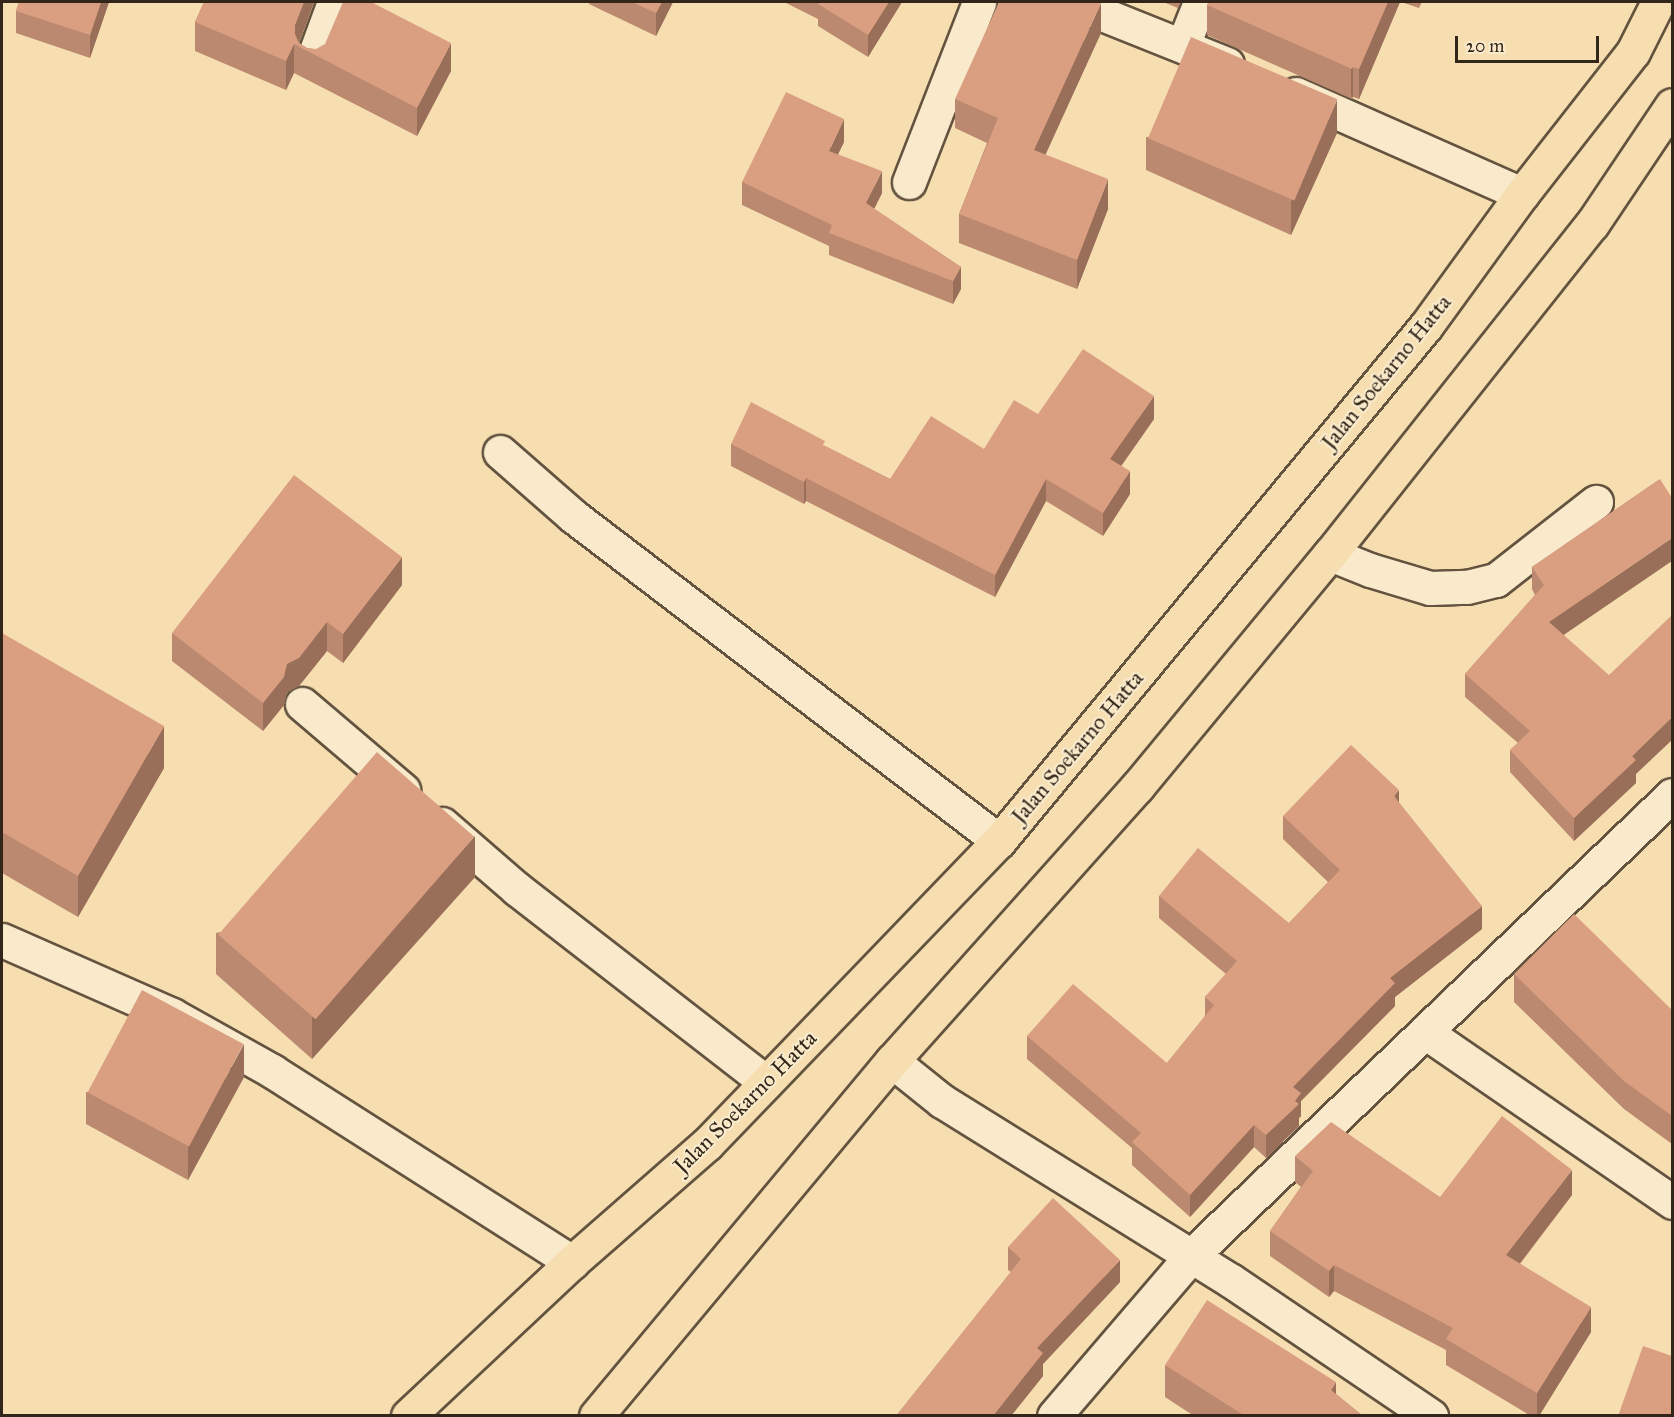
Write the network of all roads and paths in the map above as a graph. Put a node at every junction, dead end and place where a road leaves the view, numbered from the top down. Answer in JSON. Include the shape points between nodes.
{"nodes":[{"id":1,"x":334,"y":2,"type":"edge"},
{"id":2,"x":979,"y":2,"type":"edge"},
{"id":3,"x":1072,"y":2,"type":"edge"},
{"id":4,"x":1200,"y":2,"type":"edge"},
{"id":5,"x":1658,"y":2,"type":"edge"},
{"id":6,"x":1183,"y":45,"type":"junction"},
{"id":7,"x":313,"y":60,"type":"edge"},
{"id":8,"x":1672,"y":105,"type":"edge"},
{"id":9,"x":909,"y":182,"type":"dead end"},
{"id":10,"x":1522,"y":194,"type":"junction"},
{"id":11,"x":500,"y":452,"type":"dead end"},
{"id":12,"x":1596,"y":502,"type":"dead end"},
{"id":13,"x":1330,"y":554,"type":"junction"},
{"id":14,"x":302,"y":704,"type":"dead end"},
{"id":15,"x":1672,"y":795,"type":"edge"},
{"id":16,"x":999,"y":841,"type":"junction"},
{"id":17,"x":2,"y":940,"type":"edge"},
{"id":18,"x":1425,"y":1032,"type":"junction"},
{"id":19,"x":892,"y":1061,"type":"junction"},
{"id":20,"x":766,"y":1082,"type":"junction"},
{"id":21,"x":1672,"y":1202,"type":"edge"},
{"id":22,"x":1191,"y":1256,"type":"junction"},
{"id":23,"x":572,"y":1262,"type":"junction"},
{"id":24,"x":408,"y":1416,"type":"edge"},
{"id":25,"x":596,"y":1416,"type":"edge"},
{"id":26,"x":1054,"y":1416,"type":"edge"},
{"id":27,"x":1431,"y":1416,"type":"edge"}],
"edges":[{"from":1,"to":7,"type":"street"},
{"from":2,"to":9,"type":"street"},
{"from":3,"to":6,"type":"street"},
{"from":4,"to":6,"type":"street"},
{"from":5,"to":10,"type":"highway","name":"Jalan Soekarno Hatta","via":[[1633,52]]},
{"from":6,"to":10,"type":"street"},
{"from":8,"to":13,"type":"highway","via":[[1592,224]]},
{"from":10,"to":16,"type":"highway","name":"Jalan Soekarno Hatta","via":[[1426,326]]},
{"from":11,"to":16,"type":"street","via":[[573,516]]},
{"from":12,"to":13,"type":"street","via":[[1496,580],[1467,587],[1430,588]]},
{"from":13,"to":19,"type":"highway","via":[[1137,788]]},
{"from":14,"to":20,"type":"street","via":[[517,889]]},
{"from":15,"to":18,"type":"street"},
{"from":16,"to":20,"type":"highway","name":"Jalan Soekarno Hatta"},
{"from":17,"to":23,"type":"street","via":[[172,1015],[272,1071]]},
{"from":18,"to":21,"type":"street"},
{"from":18,"to":22,"type":"street"},
{"from":19,"to":22,"type":"street","via":[[942,1101]]},
{"from":19,"to":25,"type":"highway"},
{"from":20,"to":23,"type":"highway","name":"Jalan Soekarno Hatta","via":[[707,1144]]},
{"from":22,"to":26,"type":"street"},
{"from":22,"to":27,"type":"street"},
{"from":23,"to":24,"type":"highway","name":"Jalan Soekarno Hatta"}]}
